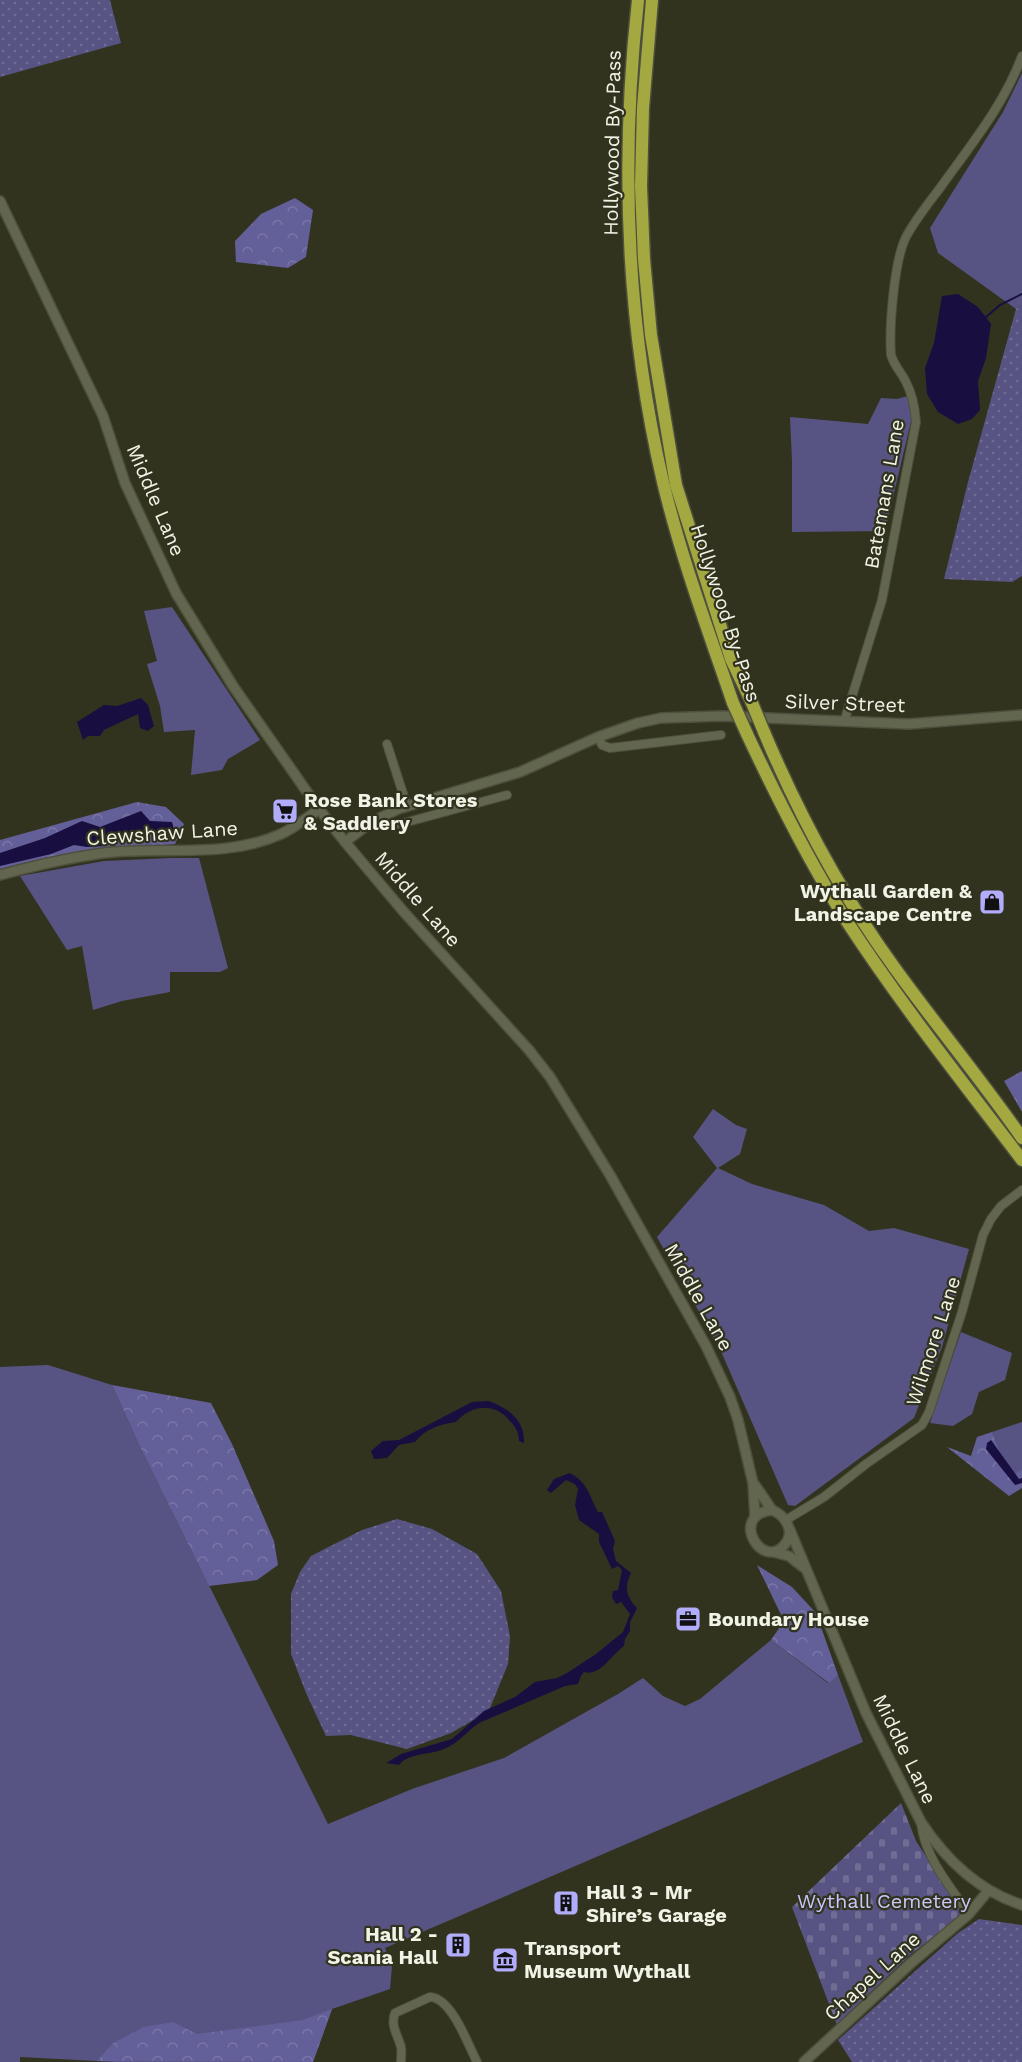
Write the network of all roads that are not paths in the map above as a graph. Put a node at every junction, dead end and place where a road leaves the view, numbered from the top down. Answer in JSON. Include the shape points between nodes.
{"nodes":[{"id":1,"x":638,"y":0,"type":"edge"},
{"id":2,"x":652,"y":0,"type":"edge"},
{"id":3,"x":1022,"y":56,"type":"edge"},
{"id":4,"x":0,"y":201,"type":"edge"},
{"id":5,"x":1022,"y":715,"type":"edge"},
{"id":6,"x":844,"y":722,"type":"junction"},
{"id":7,"x":721,"y":735,"type":"dead end"},
{"id":8,"x":598,"y":737,"type":"junction"},
{"id":9,"x":387,"y":744,"type":"dead end"},
{"id":10,"x":507,"y":795,"type":"dead end"},
{"id":11,"x":407,"y":806,"type":"junction"},
{"id":12,"x":319,"y":809,"type":"junction"},
{"id":13,"x":382,"y":816,"type":"junction"},
{"id":14,"x":345,"y":842,"type":"junction"},
{"id":15,"x":0,"y":875,"type":"edge"},
{"id":16,"x":1022,"y":1138,"type":"edge"},
{"id":17,"x":1022,"y":1160,"type":"edge"},
{"id":18,"x":1022,"y":1190,"type":"edge"},
{"id":19,"x":753,"y":1483,"type":"junction"},
{"id":20,"x":772,"y":1510,"type":"junction"},
{"id":21,"x":755,"y":1517,"type":"junction"},
{"id":22,"x":786,"y":1520,"type":"junction"},
{"id":23,"x":790,"y":1530,"type":"junction"},
{"id":24,"x":773,"y":1551,"type":"junction"},
{"id":25,"x":805,"y":1568,"type":"junction"},
{"id":26,"x":921,"y":1822,"type":"junction"},
{"id":27,"x":988,"y":1891,"type":"junction"},
{"id":28,"x":1022,"y":1905,"type":"edge"},
{"id":29,"x":969,"y":1914,"type":"junction"},
{"id":30,"x":400,"y":2062,"type":"edge"},
{"id":31,"x":477,"y":2062,"type":"edge"},
{"id":32,"x":804,"y":2062,"type":"edge"}],
"edges":[{"from":1,"to":17,"type":"highway","name":"Hollywood By-Pass","bridge":true,"via":[[627,186],[636,336],[664,484],[699,604],[733,703],[793,830],[882,974]]},
{"from":2,"to":16,"type":"highway","name":"Hollywood By-Pass","bridge":true,"via":[[640,186],[651,335],[676,485],[731,659],[807,827],[858,913]]},
{"from":3,"to":6,"type":"street","name":"Batemans Lane","via":[[989,121],[919,217],[901,249],[891,355],[914,403],[916,422],[882,600]]},
{"from":4,"to":12,"type":"street","name":"Middle Lane","via":[[103,416],[125,483],[176,593],[233,686]]},
{"from":5,"to":6,"type":"street","name":"Silver Street","via":[[909,724]]},
{"from":6,"to":8,"type":"street","name":"Silver Street","via":[[722,716],[661,718]]},
{"from":7,"to":8,"type":"street","via":[[610,748],[602,745]]},
{"from":8,"to":11,"type":"street","name":"Silver Street","via":[[520,772]]},
{"from":9,"to":11,"type":"street"},
{"from":10,"to":13,"type":"street","via":[[400,824],[390,823]]},
{"from":11,"to":13,"type":"street","name":"Silver Street"},
{"from":12,"to":14,"type":"street","name":"Middle Lane"},
{"from":12,"to":15,"type":"street","name":"Clewshaw Lane","via":[[283,833],[246,846],[112,852],[48,862]]},
{"from":13,"to":14,"type":"street","name":"Silver Street"},
{"from":14,"to":19,"type":"street","name":"Middle Lane","via":[[550,1077],[616,1185],[715,1363],[738,1420]]},
{"from":18,"to":22,"type":"street","name":"Wilmore Lane","via":[[991,1219],[982,1235],[962,1312],[922,1425],[825,1497]]},
{"from":19,"to":20,"type":"street","name":"Middle Lane"},
{"from":19,"to":21,"type":"street","name":"Middle Lane"},
{"from":20,"to":21,"type":"street"},
{"from":20,"to":22,"type":"street","name":"Middle Lane"},
{"from":21,"to":24,"type":"street","name":"Middle Lane","via":[[751,1536],[763,1551]]},
{"from":22,"to":23,"type":"street","name":"Middle Lane"},
{"from":23,"to":24,"type":"street","via":[[788,1542]]},
{"from":23,"to":25,"type":"street","name":"Middle Lane"},
{"from":24,"to":25,"type":"street","name":"Middle Lane","via":[[789,1556]]},
{"from":25,"to":26,"type":"street","name":"Middle Lane","via":[[866,1713]]},
{"from":26,"to":27,"type":"street","name":"Middle Lane","via":[[956,1865]]},
{"from":26,"to":29,"type":"street","via":[[934,1862]]},
{"from":27,"to":28,"type":"street","name":"Middle Lane"},
{"from":27,"to":29,"type":"street","name":"Chapel Lane"},
{"from":29,"to":32,"type":"street","name":"Chapel Lane"},
{"from":30,"to":31,"type":"street","via":[[402,2050],[393,2017],[430,1996],[438,1999],[459,2022]]}]}
